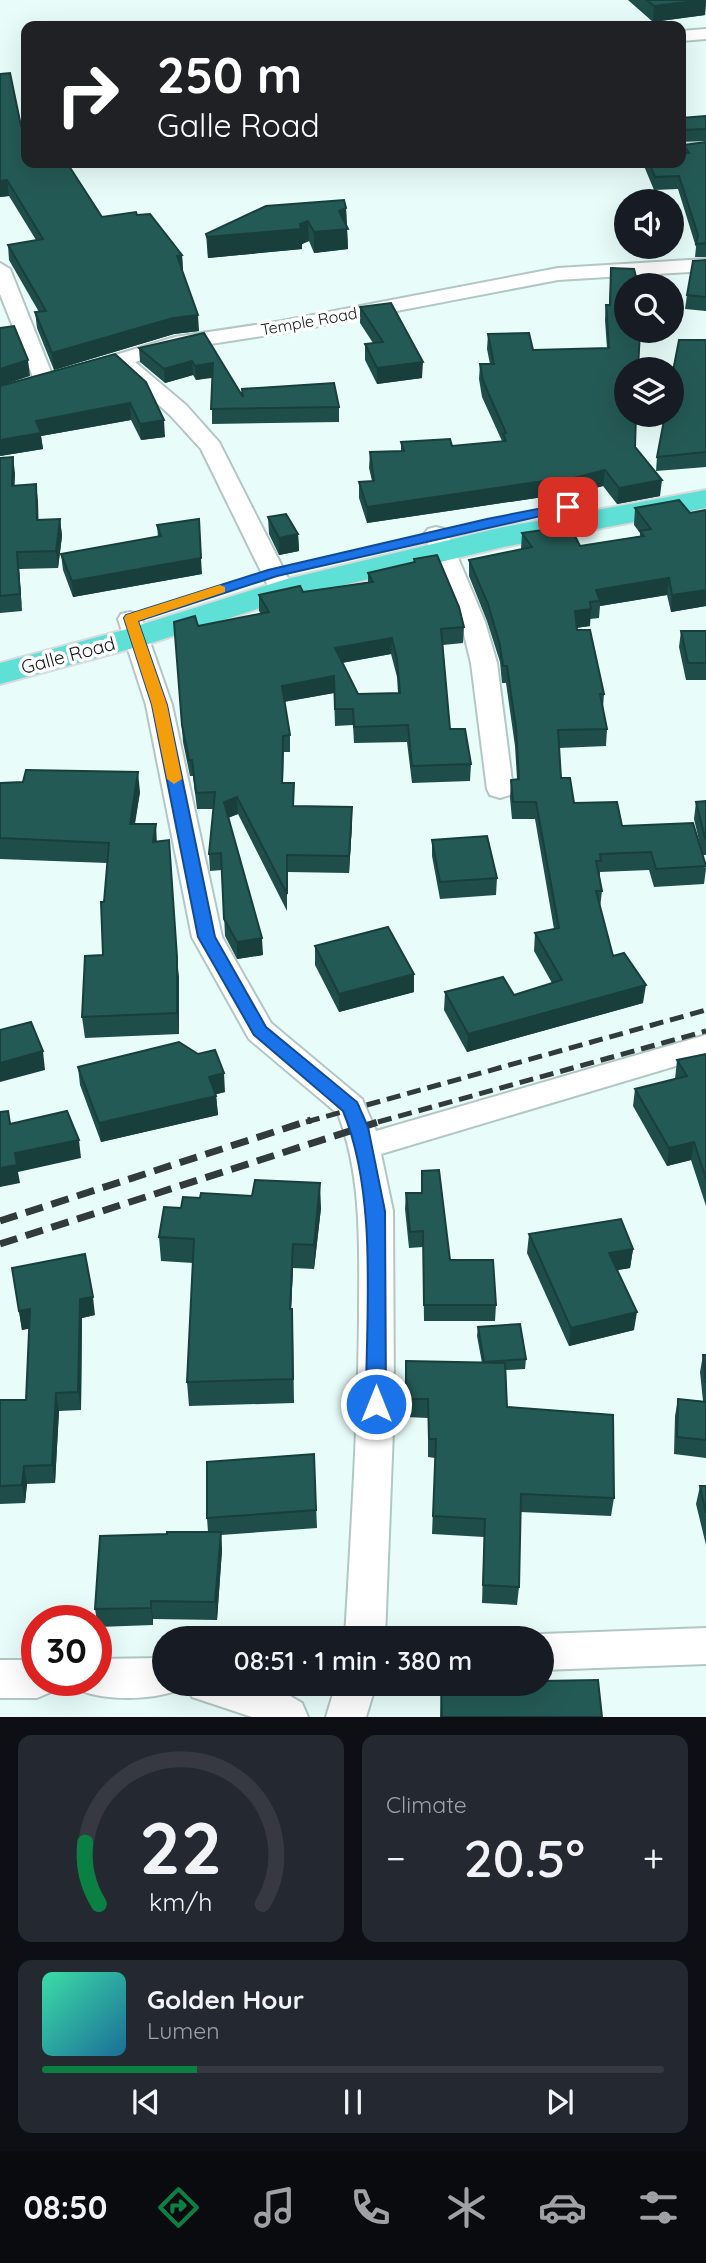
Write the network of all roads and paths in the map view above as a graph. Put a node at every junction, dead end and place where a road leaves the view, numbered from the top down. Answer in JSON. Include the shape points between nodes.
{"nodes":[{"id":1,"x":706,"y":34,"type":"edge"},
{"id":2,"x":686,"y":36,"type":"edge"},
{"id":3,"x":706,"y":148,"type":"edge"},
{"id":4,"x":686,"y":149,"type":"edge"},
{"id":5,"x":706,"y":265,"type":"edge"},
{"id":6,"x":0,"y":269,"type":"edge"},
{"id":7,"x":120,"y":359,"type":"junction"},
{"id":8,"x":45,"y":383,"type":"junction"},
{"id":9,"x":23,"y":389,"type":"edge"},
{"id":10,"x":706,"y":482,"type":"edge"},
{"id":11,"x":706,"y":499,"type":"edge"},
{"id":12,"x":440,"y":543,"type":"junction"},
{"id":13,"x":277,"y":581,"type":"junction"},
{"id":14,"x":134,"y":628,"type":"junction"},
{"id":15,"x":0,"y":651,"type":"edge"},
{"id":16,"x":0,"y":674,"type":"edge"},
{"id":17,"x":500,"y":789,"type":"dead end"},
{"id":18,"x":706,"y":1046,"type":"edge"},
{"id":19,"x":363,"y":1147,"type":"junction"},
{"id":20,"x":366,"y":1626,"type":"edge"},
{"id":21,"x":706,"y":1646,"type":"edge"},
{"id":22,"x":554,"y":1652,"type":"edge"},
{"id":23,"x":152,"y":1677,"type":"edge"},
{"id":24,"x":112,"y":1678,"type":"edge"},
{"id":25,"x":0,"y":1679,"type":"edge"},
{"id":26,"x":21,"y":1679,"type":"edge"},
{"id":27,"x":254,"y":1696,"type":"edge"},
{"id":28,"x":352,"y":1696,"type":"edge"},
{"id":29,"x":288,"y":1717,"type":"edge"},
{"id":30,"x":346,"y":1717,"type":"edge"}],
"edges":[{"from":1,"to":2,"type":"street"},
{"from":3,"to":4,"type":"street"},
{"from":5,"to":7,"type":"street","name":"Temple Road","via":[[558,274],[175,343]]},
{"from":6,"to":8,"type":"street"},
{"from":7,"to":8,"type":"street","name":"Temple Road"},
{"from":7,"to":13,"type":"street","via":[[178,410],[211,447]]},
{"from":8,"to":9,"type":"street","name":"Temple Road"},
{"from":10,"to":12,"type":"highway","name":"Galle Road","via":[[675,485]]},
{"from":11,"to":12,"type":"highway","name":"Galle Road","via":[[499,538]]},
{"from":12,"to":13,"type":"highway","name":"Galle Road"},
{"from":12,"to":17,"type":"street","via":[[473,622],[484,663]]},
{"from":13,"to":14,"type":"highway","name":"Galle Road"},
{"from":14,"to":15,"type":"highway","name":"Galle Road"},
{"from":14,"to":16,"type":"highway","name":"Galle Road"},
{"from":14,"to":19,"type":"street","via":[[159,705],[206,937],[260,1031],[351,1107]]},
{"from":18,"to":19,"type":"street"},
{"from":19,"to":20,"type":"street","via":[[376,1211],[376,1404]]},
{"from":21,"to":22,"type":"street"},
{"from":23,"to":24,"type":"street"},
{"from":25,"to":26,"type":"street"},
{"from":27,"to":29,"type":"street"},
{"from":28,"to":30,"type":"street"}]}
